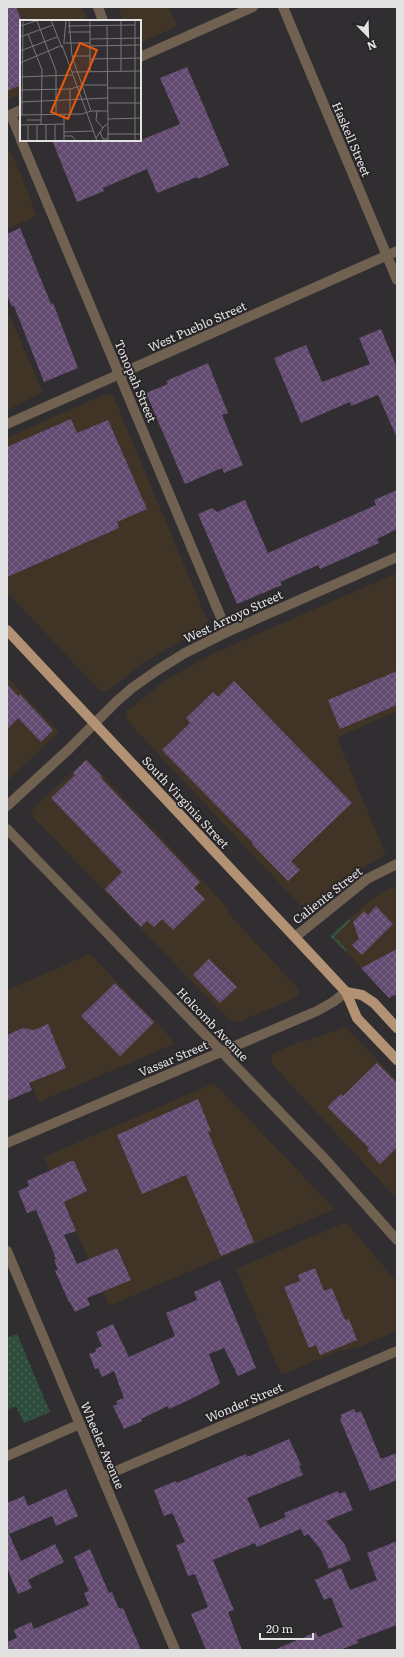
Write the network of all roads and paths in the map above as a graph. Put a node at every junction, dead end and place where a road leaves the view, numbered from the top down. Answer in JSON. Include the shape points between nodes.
{"nodes":[{"id":1,"x":98,"y":7,"type":"edge"},
{"id":2,"x":253,"y":7,"type":"edge"},
{"id":3,"x":283,"y":7,"type":"edge"},
{"id":4,"x":103,"y":20,"type":"edge"},
{"id":5,"x":141,"y":57,"type":"edge"},
{"id":6,"x":20,"y":110,"type":"edge"},
{"id":7,"x":9,"y":115,"type":"edge"},
{"id":8,"x":20,"y":138,"type":"edge"},
{"id":9,"x":21,"y":141,"type":"edge"},
{"id":10,"x":397,"y":251,"type":"edge"},
{"id":11,"x":387,"y":256,"type":"junction"},
{"id":12,"x":397,"y":280,"type":"edge"},
{"id":13,"x":119,"y":374,"type":"junction"},
{"id":14,"x":7,"y":424,"type":"edge"},
{"id":15,"x":397,"y":557,"type":"edge"},
{"id":16,"x":7,"y":630,"type":"edge"},
{"id":17,"x":228,"y":632,"type":"junction"},
{"id":18,"x":94,"y":723,"type":"junction"},
{"id":19,"x":7,"y":806,"type":"edge"},
{"id":20,"x":7,"y":829,"type":"edge"},
{"id":21,"x":397,"y":864,"type":"edge"},
{"id":22,"x":295,"y":937,"type":"junction"},
{"id":23,"x":346,"y":992,"type":"junction"},
{"id":24,"x":397,"y":1028,"type":"edge"},
{"id":25,"x":222,"y":1052,"type":"junction"},
{"id":26,"x":397,"y":1060,"type":"edge"},
{"id":27,"x":7,"y":1143,"type":"edge"},
{"id":28,"x":397,"y":1240,"type":"edge"},
{"id":29,"x":7,"y":1251,"type":"edge"},
{"id":30,"x":397,"y":1351,"type":"edge"},
{"id":31,"x":80,"y":1424,"type":"junction"},
{"id":32,"x":7,"y":1456,"type":"edge"},
{"id":33,"x":102,"y":1477,"type":"junction"},
{"id":34,"x":175,"y":1650,"type":"edge"}],
"edges":[{"from":1,"to":4,"type":"street"},
{"from":2,"to":5,"type":"street"},
{"from":3,"to":11,"type":"street","name":"Haskell Street"},
{"from":6,"to":7,"type":"street"},
{"from":7,"to":8,"type":"street","name":"Tonopah Street"},
{"from":9,"to":13,"type":"street","name":"Tonopah Street"},
{"from":10,"to":11,"type":"street","name":"West Pueblo Street"},
{"from":11,"to":12,"type":"street","name":"Haskell Street"},
{"from":11,"to":13,"type":"street","name":"West Pueblo Street"},
{"from":13,"to":14,"type":"street","name":"West Pueblo Street"},
{"from":13,"to":17,"type":"street","name":"Tonopah Street"},
{"from":15,"to":17,"type":"street","name":"West Arroyo Street"},
{"from":16,"to":18,"type":"main road","name":"South Virginia Street"},
{"from":17,"to":18,"type":"street","name":"West Arroyo Street","via":[[159,669],[132,688]]},
{"from":18,"to":19,"type":"street","name":"West Arroyo Street"},
{"from":18,"to":22,"type":"main road","name":"South Virginia Street"},
{"from":20,"to":25,"type":"street","name":"Holcomb Avenue"},
{"from":21,"to":22,"type":"street","name":"Caliente Street","via":[[367,879]]},
{"from":22,"to":23,"type":"main road","name":"South Virginia Street"},
{"from":23,"to":24,"type":"main road","via":[[362,996],[374,1003]]},
{"from":23,"to":25,"type":"street","name":"Vassar Street","via":[[317,1011]]},
{"from":23,"to":26,"type":"main road","name":"South Virginia Street","via":[[356,1018]]},
{"from":25,"to":27,"type":"street","name":"Vassar Street"},
{"from":25,"to":28,"type":"street","name":"Holcomb Avenue","via":[[325,1159]]},
{"from":29,"to":31,"type":"street","name":"Wheeler Avenue"},
{"from":30,"to":33,"type":"street","name":"Wonder Street"},
{"from":31,"to":32,"type":"street"},
{"from":31,"to":33,"type":"street","name":"Wheeler Avenue"},
{"from":33,"to":34,"type":"street","name":"Wheeler Avenue"}]}
